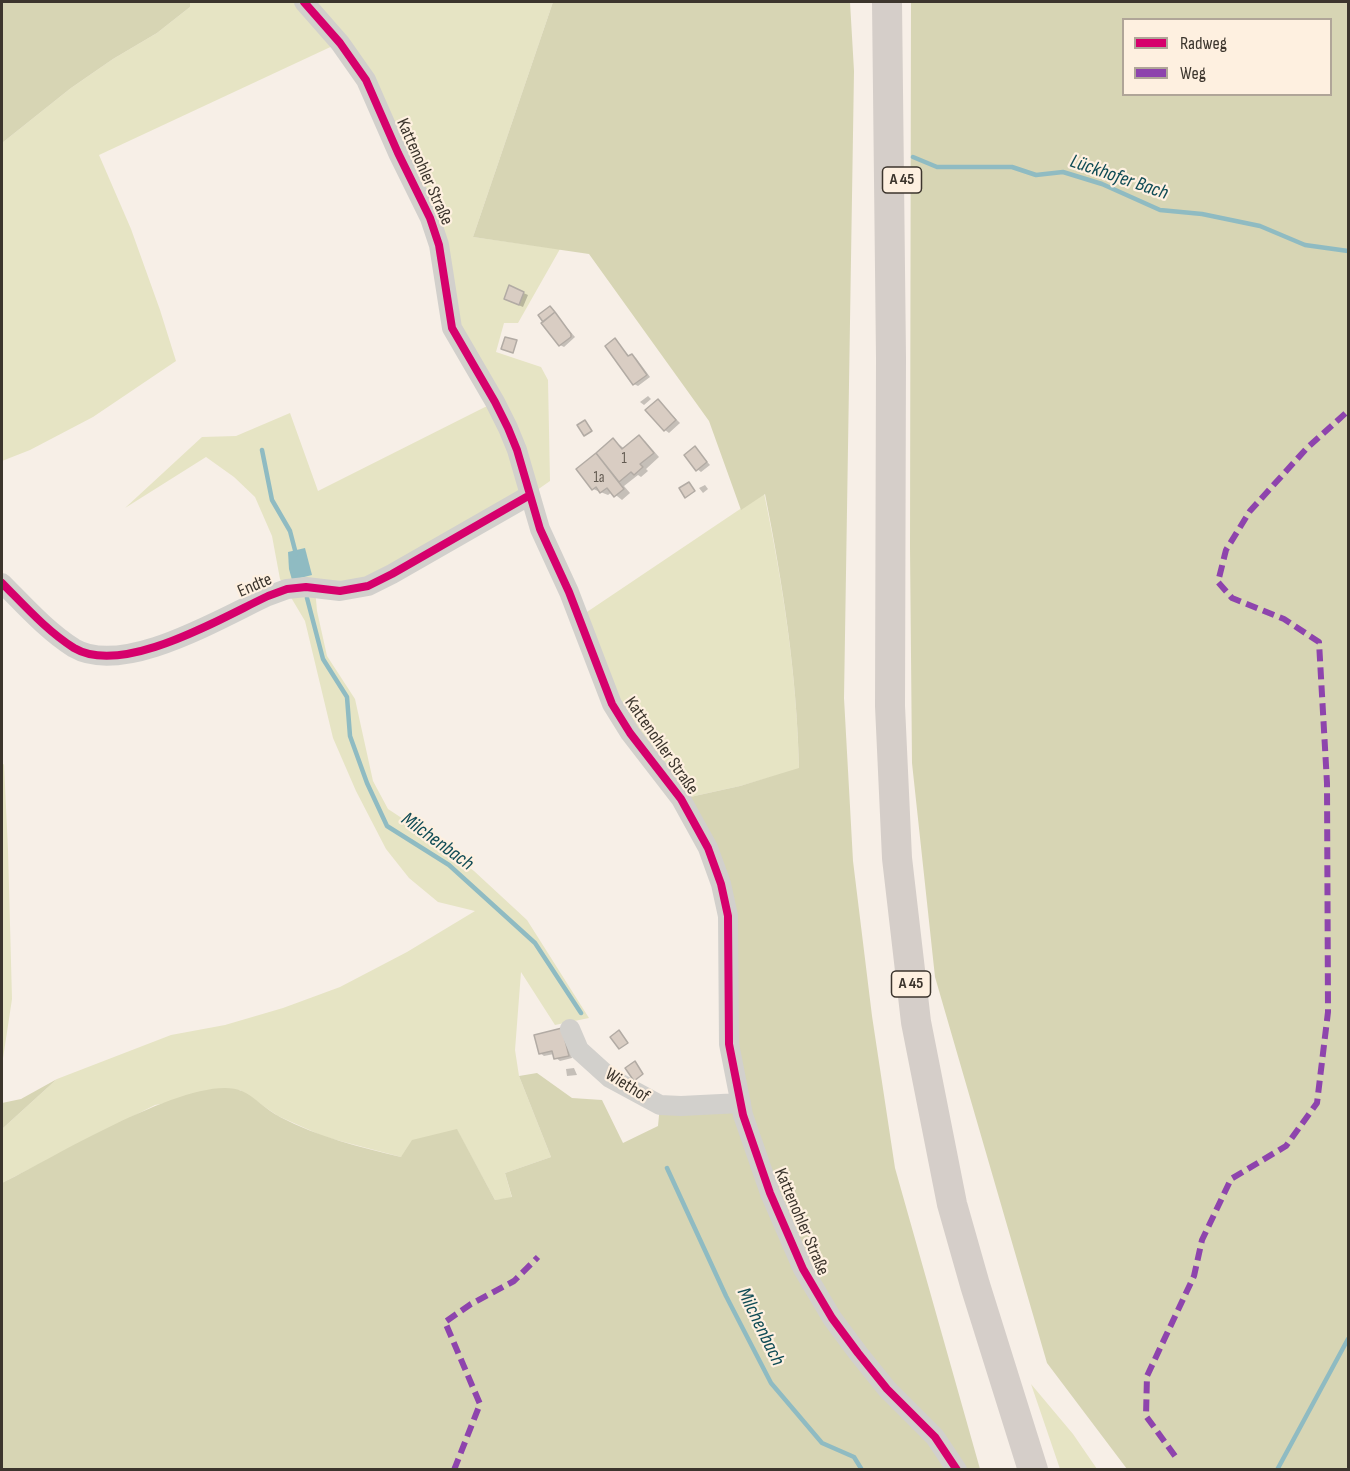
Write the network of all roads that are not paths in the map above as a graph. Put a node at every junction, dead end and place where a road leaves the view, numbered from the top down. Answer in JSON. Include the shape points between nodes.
{"nodes":[{"id":1,"x":304,"y":2,"type":"edge"},
{"id":2,"x":887,"y":2,"type":"edge"},
{"id":3,"x":900,"y":2,"type":"edge"},
{"id":4,"x":897,"y":358,"type":"junction"},
{"id":5,"x":530,"y":495,"type":"junction"},
{"id":6,"x":2,"y":584,"type":"edge"},
{"id":7,"x":570,"y":1029,"type":"dead end"},
{"id":8,"x":741,"y":1102,"type":"junction"},
{"id":9,"x":957,"y":1470,"type":"edge"},
{"id":10,"x":1034,"y":1470,"type":"edge"},
{"id":11,"x":1045,"y":1470,"type":"edge"}],
"edges":[{"from":1,"to":5,"type":"street","name":"Kattenohler Straße","via":[[366,80],[430,218],[439,245],[452,328],[508,428]]},
{"from":2,"to":4,"type":"highway","number":"A 45"},
{"from":3,"to":4,"type":"highway","number":"A 45"},
{"from":4,"to":10,"type":"highway","number":"A 45","via":[[890,706],[897,858],[915,1012],[952,1204]]},
{"from":4,"to":11,"type":"highway","number":"A 45","via":[[910,858],[926,1010],[966,1203]]},
{"from":5,"to":6,"type":"street","name":"Endte","via":[[368,586],[340,591],[306,586],[287,590],[126,656],[98,656],[74,648]]},
{"from":5,"to":8,"type":"street","name":"Kattenohler Straße","via":[[540,529],[612,704],[691,814],[721,884],[728,916],[729,1044]]},
{"from":7,"to":8,"type":"street","name":"Wiethof","via":[[579,1050],[610,1078],[660,1105]]},
{"from":8,"to":9,"type":"street","name":"Kattenohler Straße","via":[[770,1193],[810,1283],[858,1353],[934,1437]]}]}
